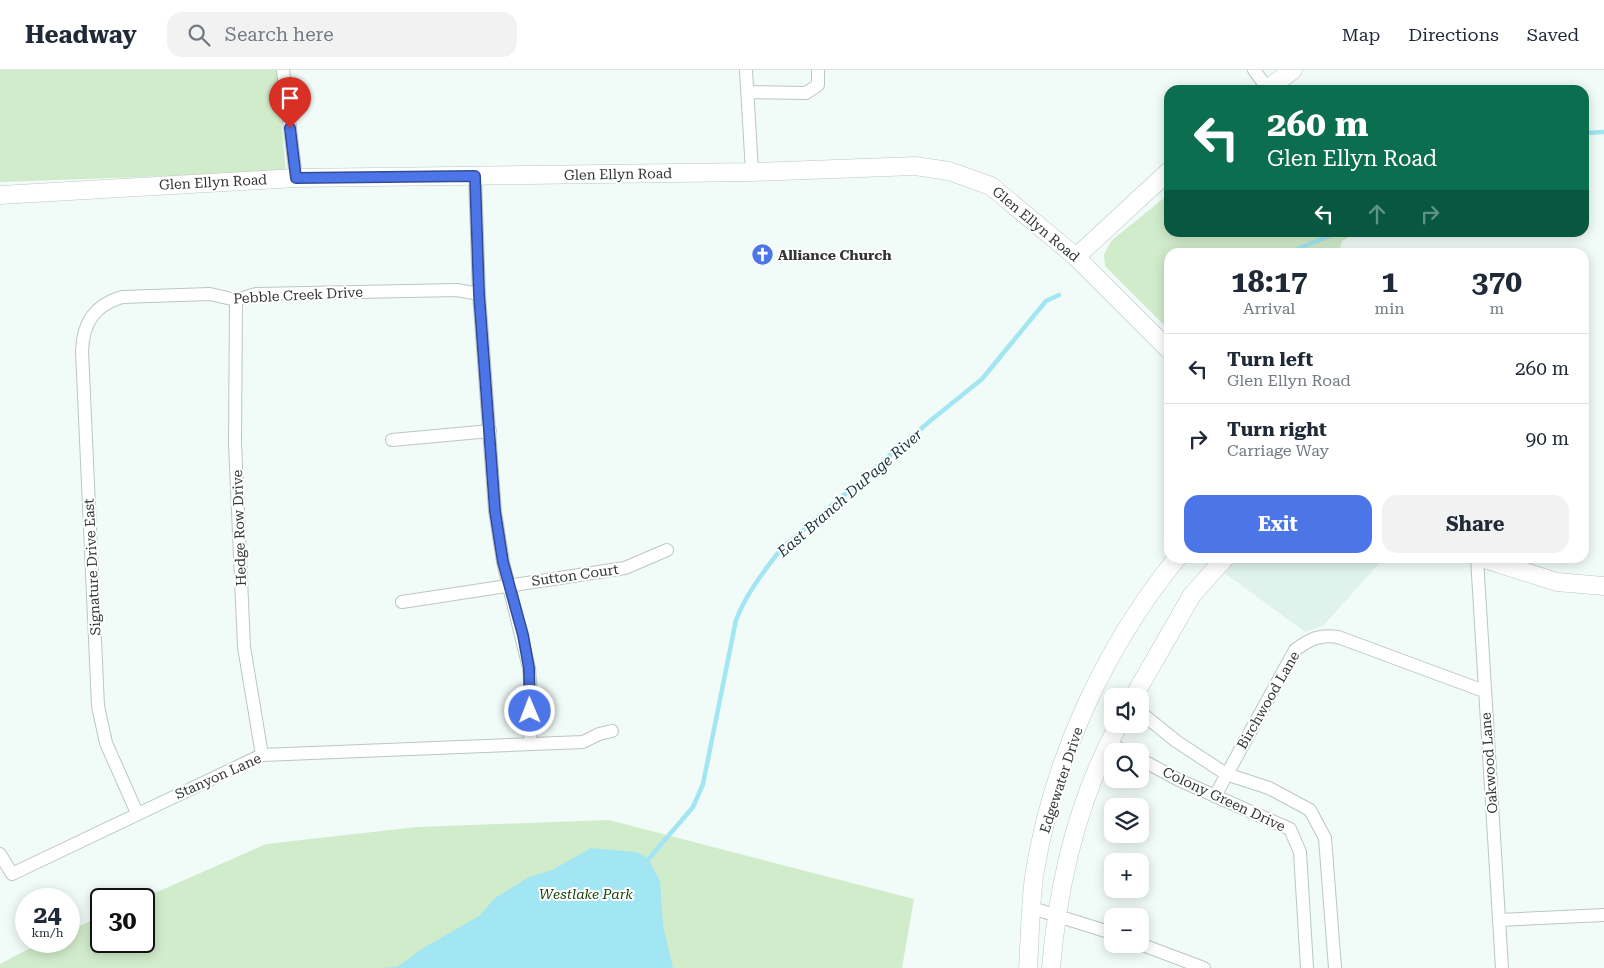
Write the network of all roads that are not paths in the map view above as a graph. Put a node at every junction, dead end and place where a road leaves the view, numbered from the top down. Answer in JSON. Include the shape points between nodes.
{"nodes":[{"id":1,"x":283,"y":70,"type":"edge"},
{"id":2,"x":746,"y":70,"type":"edge"},
{"id":3,"x":818,"y":70,"type":"edge"},
{"id":4,"x":1254,"y":70,"type":"edge"},
{"id":5,"x":1293,"y":70,"type":"edge"},
{"id":6,"x":1264,"y":85,"type":"edge"},
{"id":7,"x":1272,"y":85,"type":"edge"},
{"id":8,"x":748,"y":92,"type":"junction"},
{"id":9,"x":752,"y":172,"type":"junction"},
{"id":10,"x":1164,"y":175,"type":"edge"},
{"id":11,"x":475,"y":176,"type":"junction"},
{"id":12,"x":296,"y":178,"type":"junction"},
{"id":13,"x":0,"y":195,"type":"edge"},
{"id":14,"x":1076,"y":257,"type":"junction"},
{"id":15,"x":479,"y":294,"type":"junction"},
{"id":16,"x":236,"y":300,"type":"junction"},
{"id":17,"x":91,"y":314,"type":"joint"},
{"id":18,"x":1164,"y":345,"type":"edge"},
{"id":19,"x":490,"y":432,"type":"junction"},
{"id":20,"x":392,"y":440,"type":"dead end"},
{"id":21,"x":667,"y":550,"type":"dead end"},
{"id":22,"x":1173,"y":563,"type":"edge"},
{"id":23,"x":1220,"y":563,"type":"edge"},
{"id":24,"x":1477,"y":563,"type":"edge"},
{"id":25,"x":1497,"y":563,"type":"edge"},
{"id":26,"x":510,"y":586,"type":"junction"},
{"id":27,"x":1604,"y":586,"type":"edge"},
{"id":28,"x":402,"y":602,"type":"dead end"},
{"id":29,"x":1139,"y":688,"type":"edge"},
{"id":30,"x":1484,"y":691,"type":"junction"},
{"id":31,"x":1149,"y":719,"type":"edge"},
{"id":32,"x":612,"y":731,"type":"dead end"},
{"id":33,"x":1114,"y":733,"type":"edge"},
{"id":34,"x":1108,"y":743,"type":"edge"},
{"id":35,"x":530,"y":744,"type":"junction"},
{"id":36,"x":1104,"y":753,"type":"edge"},
{"id":37,"x":262,"y":755,"type":"junction"},
{"id":38,"x":1149,"y":763,"type":"edge"},
{"id":39,"x":1226,"y":774,"type":"junction"},
{"id":40,"x":1215,"y":796,"type":"junction"},
{"id":41,"x":137,"y":814,"type":"junction"},
{"id":42,"x":0,"y":854,"type":"edge"},
{"id":43,"x":1032,"y":908,"type":"junction"},
{"id":44,"x":1055,"y":915,"type":"junction"},
{"id":45,"x":1604,"y":915,"type":"edge"},
{"id":46,"x":1499,"y":920,"type":"junction"},
{"id":47,"x":1104,"y":930,"type":"edge"},
{"id":48,"x":1149,"y":947,"type":"edge"},
{"id":49,"x":1028,"y":968,"type":"edge"},
{"id":50,"x":1051,"y":968,"type":"edge"},
{"id":51,"x":1204,"y":968,"type":"edge"},
{"id":52,"x":1307,"y":968,"type":"edge"},
{"id":53,"x":1335,"y":968,"type":"edge"},
{"id":54,"x":1502,"y":968,"type":"edge"}],
"edges":[{"from":1,"to":12,"type":"street"},
{"from":2,"to":8,"type":"street"},
{"from":3,"to":8,"type":"street","via":[[818,85],[806,93]]},
{"from":4,"to":6,"type":"street"},
{"from":5,"to":7,"type":"street"},
{"from":8,"to":9,"type":"street"},
{"from":9,"to":11,"type":"street","name":"Glen Ellyn Road"},
{"from":9,"to":14,"type":"street","name":"Glen Ellyn Road","via":[[900,166],[949,171],[991,186]]},
{"from":10,"to":14,"type":"street"},
{"from":11,"to":12,"type":"street","name":"Glen Ellyn Road"},
{"from":11,"to":15,"type":"street"},
{"from":12,"to":13,"type":"street","name":"Glen Ellyn Road"},
{"from":14,"to":18,"type":"street","name":"Glen Ellyn Road"},
{"from":15,"to":16,"type":"street","name":"Pebble Creek Drive","via":[[457,290],[256,294]]},
{"from":15,"to":19,"type":"street"},
{"from":16,"to":17,"type":"street","name":"Pebble Creek Drive","via":[[210,294],[122,297],[109,301]]},
{"from":16,"to":37,"type":"street","name":"Hedge Row Drive","via":[[235,443],[244,647]]},
{"from":17,"to":41,"type":"street","name":"Signature Drive East","via":[[85,328],[82,351],[98,706],[106,743]]},
{"from":19,"to":20,"type":"street"},
{"from":19,"to":26,"type":"street","via":[[495,511]]},
{"from":21,"to":26,"type":"street","name":"Sutton Court","via":[[626,568]]},
{"from":22,"to":43,"type":"street","name":"Edgewater Drive","via":[[1107,659],[1066,754],[1042,834]]},
{"from":23,"to":29,"type":"street","via":[[1192,595]]},
{"from":24,"to":30,"type":"street","name":"Oakwood Lane"},
{"from":25,"to":27,"type":"street","via":[[1557,582]]},
{"from":26,"to":28,"type":"street","name":"Sutton Court"},
{"from":26,"to":35,"type":"street","via":[[529,668]]},
{"from":30,"to":39,"type":"street","name":"Birchwood Lane","via":[[1338,637],[1321,635],[1295,650]]},
{"from":30,"to":46,"type":"street","name":"Oakwood Lane"},
{"from":31,"to":39,"type":"street","name":"Colony Green Drive"},
{"from":32,"to":35,"type":"street","name":"Stanyon Lane","via":[[583,742]]},
{"from":33,"to":34,"type":"street"},
{"from":35,"to":37,"type":"street","name":"Stanyon Lane"},
{"from":36,"to":44,"type":"street","via":[[1084,804]]},
{"from":37,"to":41,"type":"street","name":"Stanyon Lane"},
{"from":38,"to":40,"type":"street","name":"Colony Green Drive"},
{"from":39,"to":40,"type":"street","name":"Birchwood Lane"},
{"from":39,"to":53,"type":"street","name":"Colony Green Drive","via":[[1268,788],[1310,810],[1325,838]]},
{"from":40,"to":52,"type":"street","name":"Colony Green Drive","via":[[1290,829],[1300,852]]},
{"from":41,"to":42,"type":"street","name":"Stanyon Lane","via":[[12,874]]},
{"from":43,"to":44,"type":"street"},
{"from":43,"to":49,"type":"street","name":"Edgewater Drive"},
{"from":44,"to":47,"type":"street"},
{"from":44,"to":50,"type":"street"},
{"from":45,"to":46,"type":"street"},
{"from":46,"to":54,"type":"street","name":"Oakwood Lane"},
{"from":48,"to":51,"type":"street"}]}
